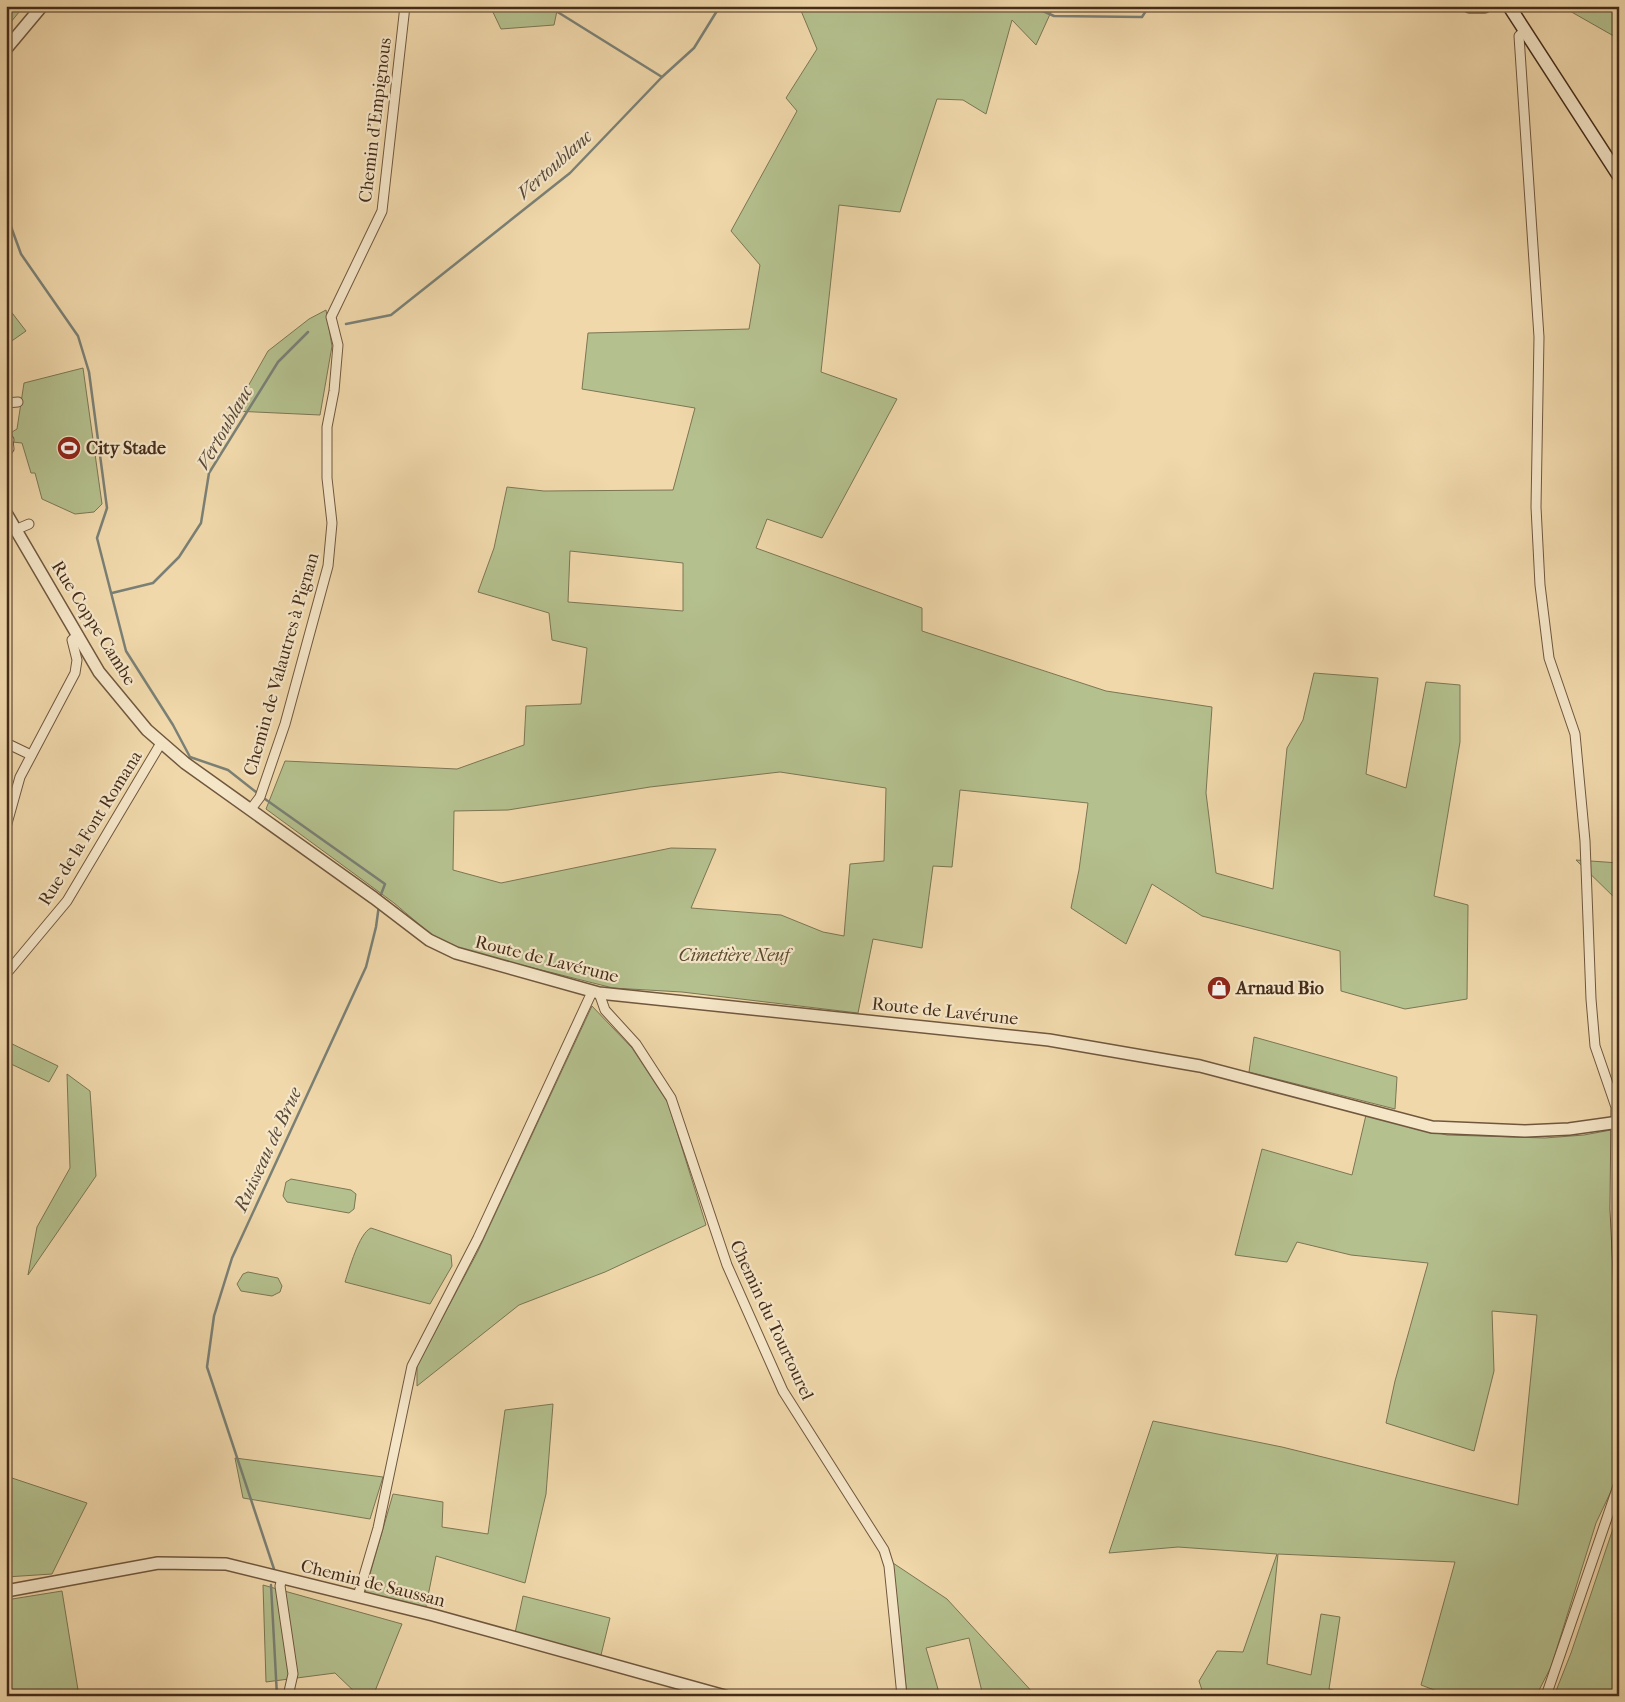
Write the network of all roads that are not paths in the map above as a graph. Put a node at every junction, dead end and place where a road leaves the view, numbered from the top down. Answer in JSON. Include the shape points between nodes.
{"nodes":[{"id":1,"x":42,"y":6,"type":"edge"},
{"id":2,"x":405,"y":6,"type":"edge"},
{"id":3,"x":1469,"y":6,"type":"edge"},
{"id":4,"x":1485,"y":6,"type":"edge"},
{"id":5,"x":1498,"y":6,"type":"edge"},
{"id":6,"x":1509,"y":6,"type":"edge"},
{"id":7,"x":1524,"y":31,"type":"junction"},
{"id":8,"x":6,"y":49,"type":"edge"},
{"id":9,"x":1619,"y":176,"type":"edge"},
{"id":10,"x":331,"y":317,"type":"joint"},
{"id":11,"x":18,"y":402,"type":"dead end"},
{"id":12,"x":6,"y":403,"type":"edge"},
{"id":13,"x":8,"y":439,"type":"edge"},
{"id":14,"x":6,"y":454,"type":"edge"},
{"id":15,"x":6,"y":513,"type":"edge"},
{"id":16,"x":28,"y":524,"type":"dead end"},
{"id":17,"x":15,"y":530,"type":"junction"},
{"id":18,"x":78,"y":635,"type":"junction"},
{"id":19,"x":6,"y":743,"type":"edge"},
{"id":20,"x":161,"y":743,"type":"junction"},
{"id":21,"x":32,"y":755,"type":"junction"},
{"id":22,"x":185,"y":763,"type":"joint"},
{"id":23,"x":10,"y":807,"type":"edge"},
{"id":24,"x":251,"y":809,"type":"junction"},
{"id":25,"x":6,"y":827,"type":"edge"},
{"id":26,"x":6,"y":974,"type":"edge"},
{"id":27,"x":596,"y":992,"type":"junction"},
{"id":28,"x":1617,"y":1123,"type":"edge"},
{"id":29,"x":1619,"y":1294,"type":"edge"},
{"id":30,"x":1619,"y":1483,"type":"edge"},
{"id":31,"x":282,"y":1578,"type":"junction"},
{"id":32,"x":6,"y":1591,"type":"edge"},
{"id":33,"x":358,"y":1596,"type":"junction"},
{"id":34,"x":288,"y":1696,"type":"edge"},
{"id":35,"x":725,"y":1696,"type":"edge"},
{"id":36,"x":902,"y":1696,"type":"edge"},
{"id":37,"x":1546,"y":1696,"type":"edge"}],
"edges":[{"from":1,"to":8,"type":"street"},
{"from":2,"to":10,"type":"street","name":"Chemin d'Empignous","via":[[382,211]]},
{"from":3,"to":4,"type":"main road"},
{"from":5,"to":7,"type":"main road"},
{"from":6,"to":7,"type":"main road"},
{"from":7,"to":9,"type":"main road"},
{"from":7,"to":28,"type":"street","via":[[1519,36],[1539,337],[1536,507],[1540,585],[1550,658],[1575,734],[1585,841],[1595,1046],[1616,1108]]},
{"from":10,"to":24,"type":"street","name":"Chemin de Valautres à Pignan","via":[[338,345],[327,427],[332,523],[328,566],[285,724],[260,797]]},
{"from":11,"to":12,"type":"street"},
{"from":13,"to":14,"type":"street","via":[[10,449]]},
{"from":15,"to":17,"type":"street","name":"Rue Coppe Cambe"},
{"from":16,"to":17,"type":"street"},
{"from":17,"to":18,"type":"street","name":"Rue Coppe Cambe"},
{"from":18,"to":20,"type":"street","name":"Rue Coppe Cambe","via":[[99,672],[127,708]]},
{"from":18,"to":21,"type":"street","via":[[72,640],[77,660],[75,673]]},
{"from":19,"to":21,"type":"street"},
{"from":20,"to":22,"type":"street","name":"Rue Coppe Cambe"},
{"from":20,"to":26,"type":"street","name":"Rue de la Font Romana","via":[[67,901]]},
{"from":21,"to":23,"type":"street"},
{"from":22,"to":24,"type":"street","name":"Route de Lavérune"},
{"from":23,"to":25,"type":"street"},
{"from":24,"to":27,"type":"street","name":"Route de Lavérune","via":[[429,940],[456,954]]},
{"from":27,"to":28,"type":"street","name":"Route de Lavérune","via":[[1049,1040],[1200,1066],[1432,1127],[1525,1131]]},
{"from":27,"to":33,"type":"street","via":[[478,1238],[412,1366],[378,1528]]},
{"from":27,"to":36,"type":"street","name":"Chemin du Tourtourel","via":[[605,1010],[636,1044],[671,1098],[727,1265],[783,1391],[884,1550],[889,1566]]},
{"from":28,"to":29,"type":"street","via":[[1615,1209]]},
{"from":30,"to":37,"type":"street"},
{"from":31,"to":32,"type":"street","name":"Chemin de Saussan","via":[[226,1564],[158,1564]]},
{"from":31,"to":33,"type":"street","name":"Chemin de Saussan"},
{"from":31,"to":34,"type":"street","via":[[280,1586],[293,1674]]},
{"from":33,"to":35,"type":"street","name":"Chemin de Saussan"}]}
